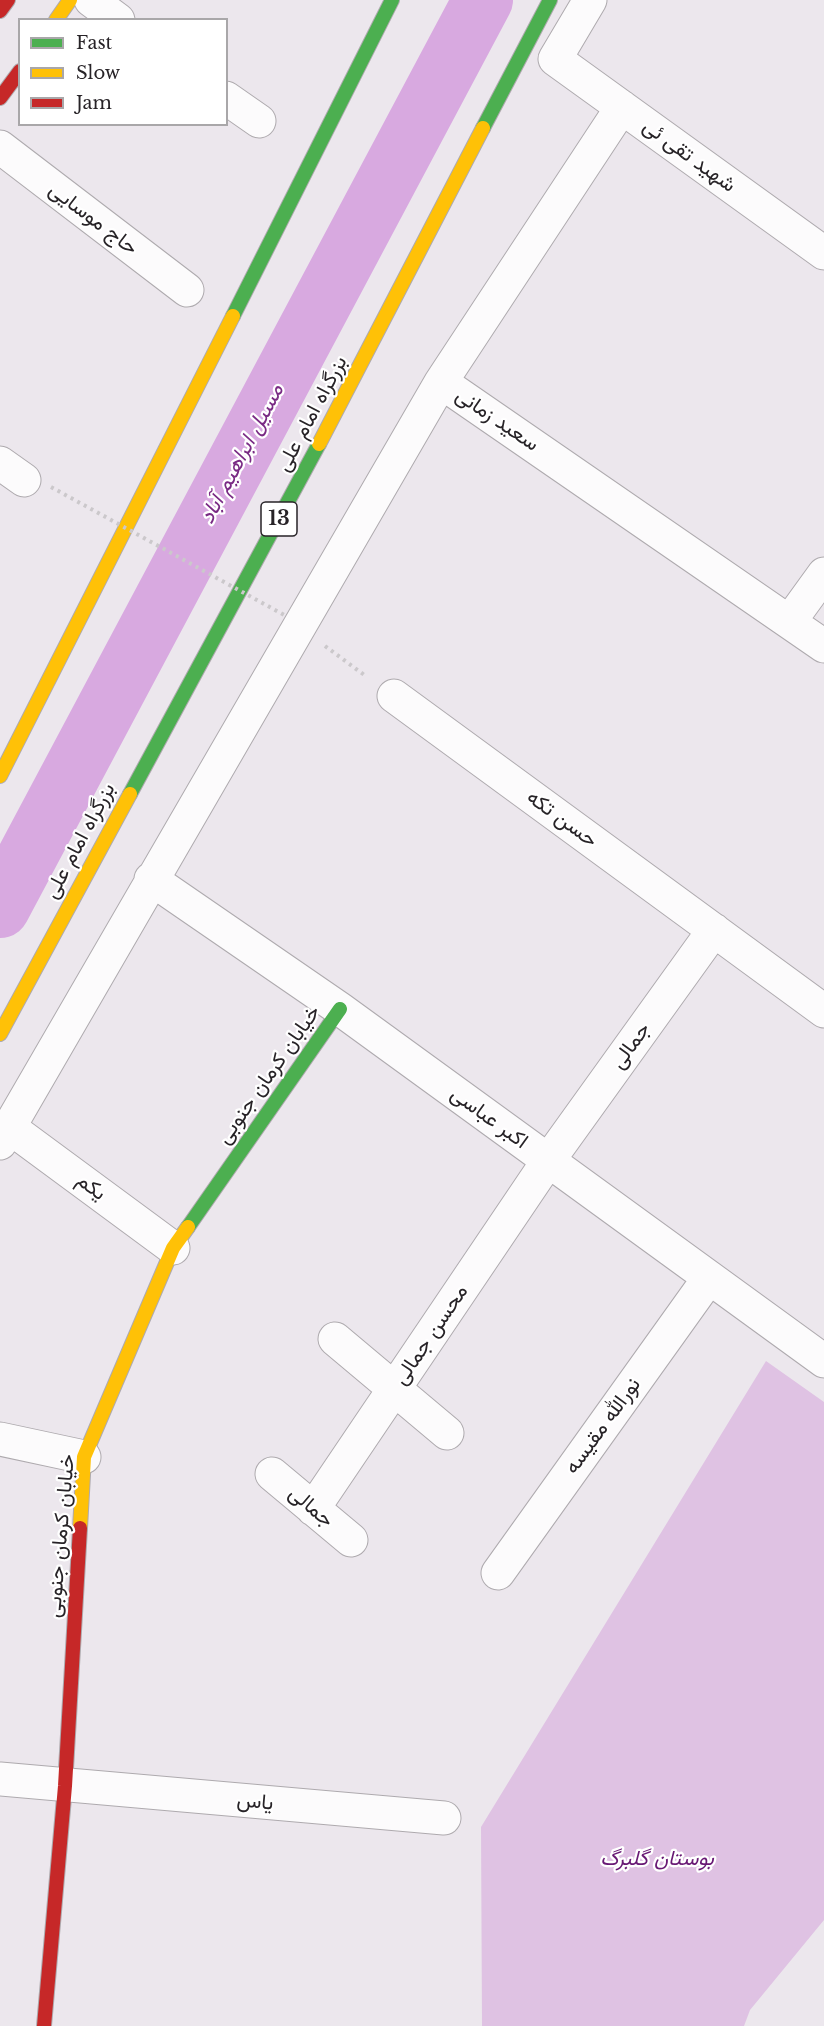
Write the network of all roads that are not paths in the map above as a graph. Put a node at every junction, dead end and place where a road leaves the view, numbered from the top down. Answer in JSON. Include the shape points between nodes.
{"nodes":[{"id":1,"x":8,"y":0,"type":"edge"},
{"id":2,"x":70,"y":0,"type":"edge"},
{"id":3,"x":91,"y":0,"type":"edge"},
{"id":4,"x":392,"y":0,"type":"edge"},
{"id":5,"x":550,"y":0,"type":"edge"},
{"id":6,"x":590,"y":0,"type":"edge"},
{"id":7,"x":0,"y":11,"type":"edge"},
{"id":8,"x":57,"y":18,"type":"edge"},
{"id":9,"x":115,"y":18,"type":"edge"},
{"id":10,"x":18,"y":74,"type":"edge"},
{"id":11,"x":0,"y":98,"type":"edge"},
{"id":12,"x":228,"y":99,"type":"edge"},
{"id":13,"x":622,"y":108,"type":"junction"},
{"id":14,"x":259,"y":121,"type":"dead end"},
{"id":15,"x":0,"y":147,"type":"edge"},
{"id":16,"x":824,"y":253,"type":"edge"},
{"id":17,"x":187,"y":290,"type":"dead end"},
{"id":18,"x":441,"y":382,"type":"junction"},
{"id":19,"x":824,"y":574,"type":"edge"},
{"id":20,"x":790,"y":621,"type":"junction"},
{"id":21,"x":824,"y":646,"type":"edge"},
{"id":22,"x":394,"y":696,"type":"road end"},
{"id":23,"x":0,"y":776,"type":"edge"},
{"id":24,"x":151,"y":879,"type":"junction"},
{"id":25,"x":714,"y":930,"type":"junction"},
{"id":26,"x":340,"y":1009,"type":"junction"},
{"id":27,"x":824,"y":1011,"type":"edge"},
{"id":28,"x":0,"y":1034,"type":"edge"},
{"id":29,"x":4,"y":1135,"type":"edge"},
{"id":30,"x":548,"y":1161,"type":"junction"},
{"id":31,"x":173,"y":1248,"type":"junction"},
{"id":32,"x":709,"y":1278,"type":"junction"},
{"id":33,"x":335,"y":1339,"type":"dead end"},
{"id":34,"x":824,"y":1361,"type":"edge"},
{"id":35,"x":393,"y":1390,"type":"junction"},
{"id":36,"x":447,"y":1432,"type":"dead end"},
{"id":37,"x":0,"y":1439,"type":"edge"},
{"id":38,"x":84,"y":1457,"type":"junction"},
{"id":39,"x":272,"y":1474,"type":"dead end"},
{"id":40,"x":313,"y":1509,"type":"junction"},
{"id":41,"x":351,"y":1540,"type":"dead end"},
{"id":42,"x":498,"y":1573,"type":"dead end"},
{"id":43,"x":0,"y":1779,"type":"edge"},
{"id":44,"x":65,"y":1786,"type":"junction"},
{"id":45,"x":444,"y":1818,"type":"dead end"},
{"id":46,"x":44,"y":2026,"type":"edge"}],
"edges":[{"from":1,"to":7,"type":"main road"},
{"from":2,"to":8,"type":"main road"},
{"from":3,"to":9,"type":"street"},
{"from":4,"to":23,"type":"main road"},
{"from":5,"to":28,"type":"main road","name":"بزرگراه امام علی","number":"13","via":[[301,479]]},
{"from":6,"to":13,"type":"street","name":"شهید تقی ئی","via":[[555,59]]},
{"from":10,"to":11,"type":"main road"},
{"from":12,"to":14,"type":"street"},
{"from":13,"to":16,"type":"street","name":"شهید تقی ئی"},
{"from":13,"to":18,"type":"street","name":"سعید زمانی"},
{"from":15,"to":17,"type":"street","name":"حاج موسایی"},
{"from":18,"to":20,"type":"street","name":"سعید زمانی"},
{"from":18,"to":24,"type":"street","via":[[293,622]]},
{"from":19,"to":20,"type":"street"},
{"from":20,"to":21,"type":"street","name":"سعید زمانی"},
{"from":22,"to":25,"type":"street","name":"حسن تکه"},
{"from":24,"to":26,"type":"street","name":"اکبر عباسی"},
{"from":24,"to":29,"type":"street"},
{"from":25,"to":27,"type":"street","name":"حسن تکه"},
{"from":25,"to":30,"type":"street","name":"جمالی"},
{"from":26,"to":30,"type":"street","name":"اکبر عباسی"},
{"from":26,"to":31,"type":"main road","name":"خیابان کرمان جنوبی"},
{"from":29,"to":31,"type":"street","name":"یکم"},
{"from":30,"to":32,"type":"street","name":"اکبر عباسی"},
{"from":30,"to":35,"type":"street","name":"محسن جمالی"},
{"from":31,"to":38,"type":"main road","name":"خیابان کرمان جنوبی"},
{"from":32,"to":34,"type":"street","name":"اکبر عباسی"},
{"from":32,"to":42,"type":"street","name":"نورالله مقیسه"},
{"from":33,"to":35,"type":"street"},
{"from":35,"to":36,"type":"street"},
{"from":35,"to":40,"type":"street","name":"محسن جمالی"},
{"from":37,"to":38,"type":"street"},
{"from":38,"to":44,"type":"main road","name":"خیابان کرمان جنوبی"},
{"from":39,"to":40,"type":"street","name":"جمالی"},
{"from":40,"to":41,"type":"street","name":"جمالی"},
{"from":43,"to":44,"type":"street","name":"یاس"},
{"from":44,"to":45,"type":"street","name":"یاس"},
{"from":44,"to":46,"type":"main road","name":"خیابان کرمان جنوبی"}]}
